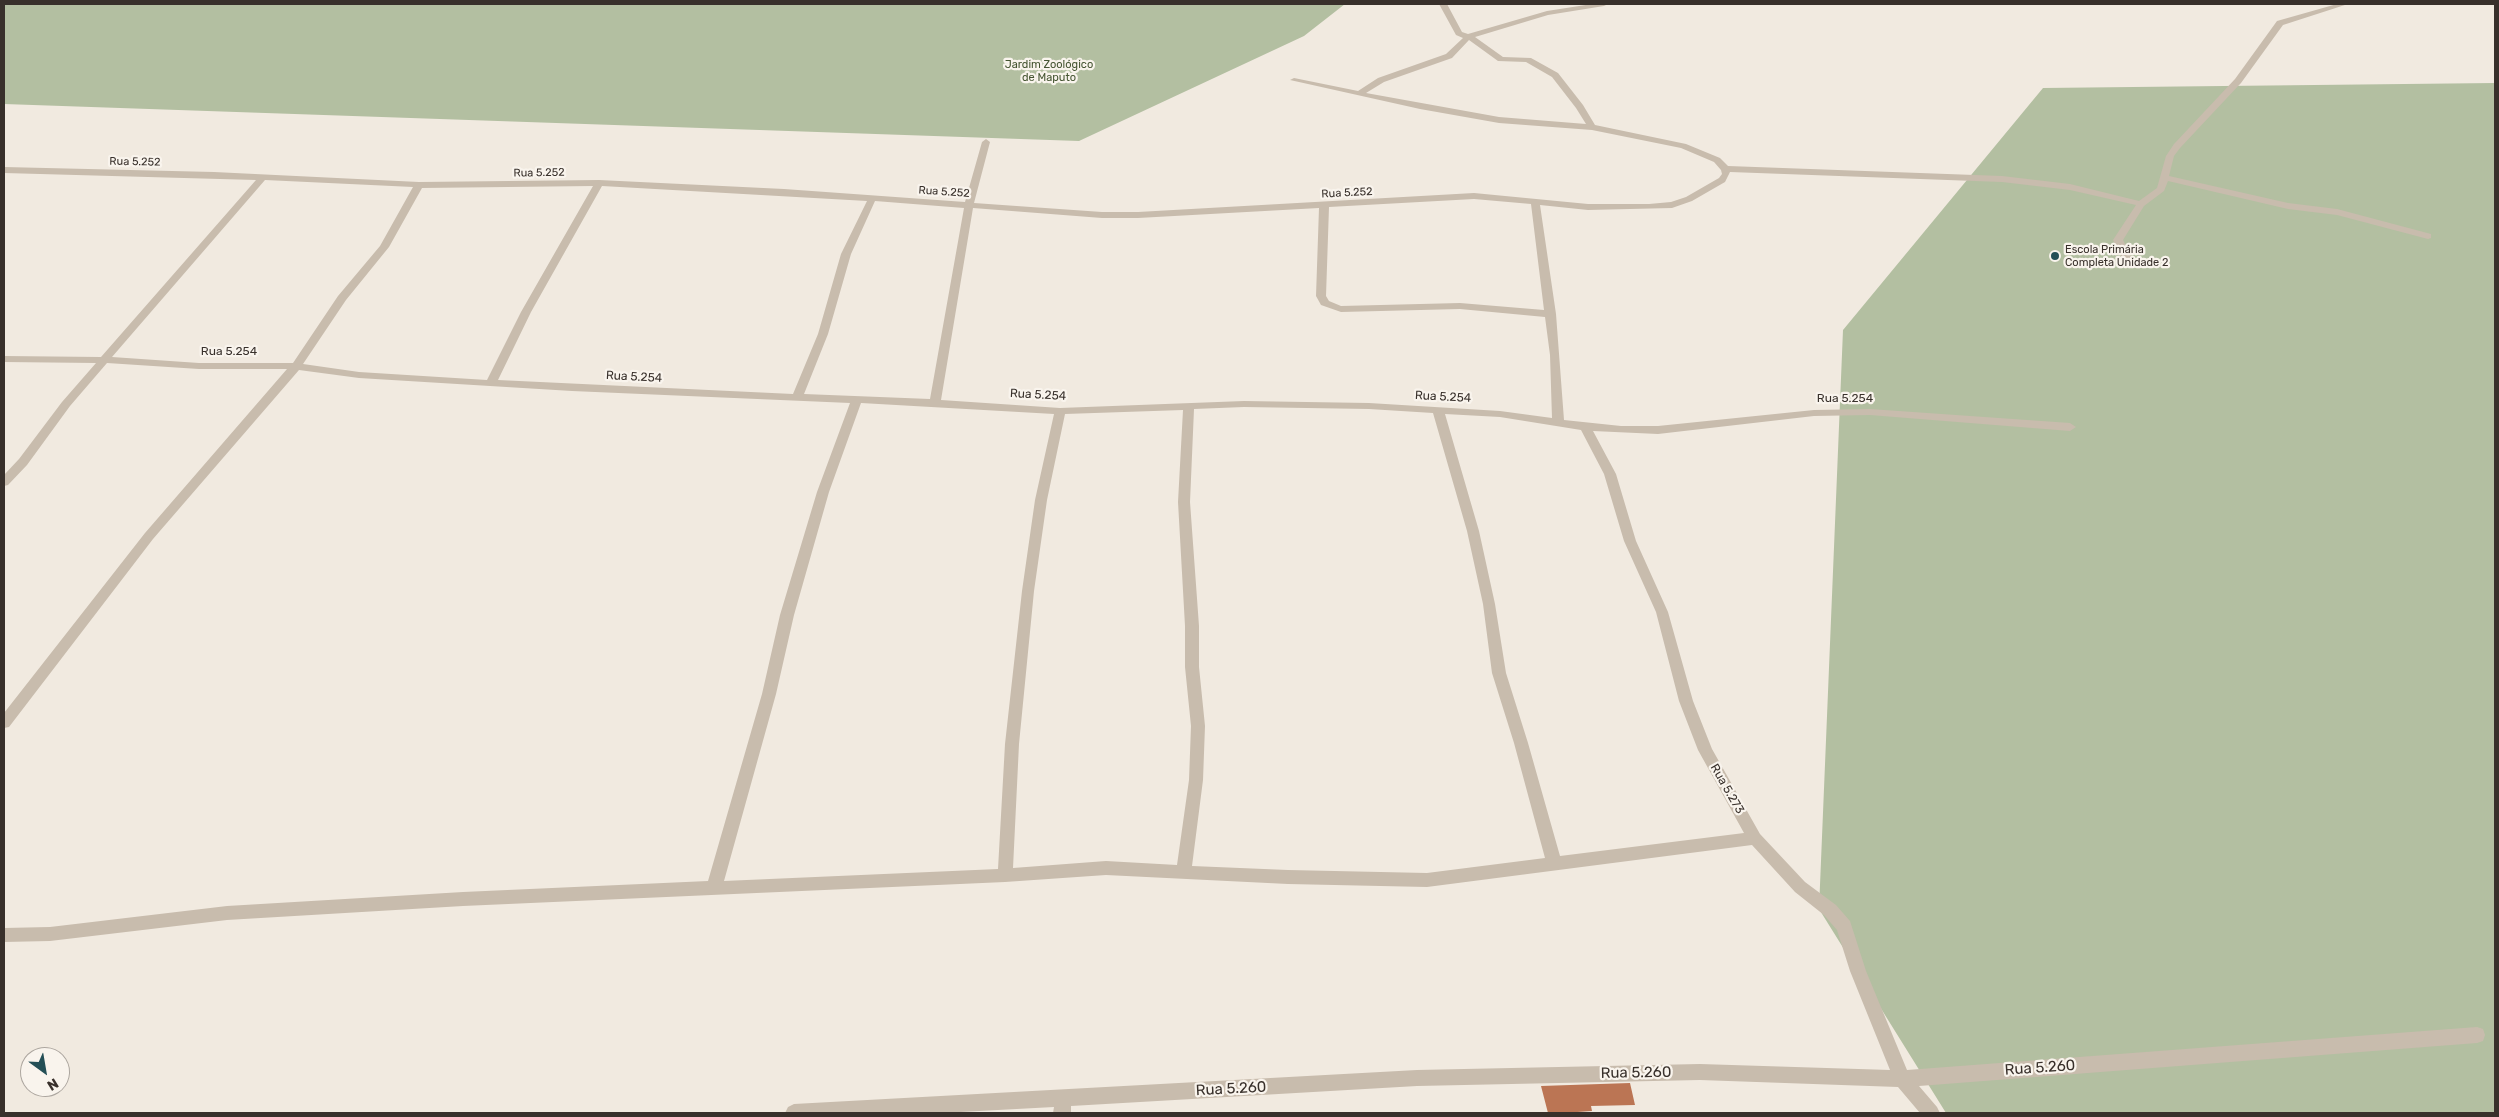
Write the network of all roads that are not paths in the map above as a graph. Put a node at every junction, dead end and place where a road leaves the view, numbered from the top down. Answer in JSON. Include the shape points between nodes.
{"nodes":[{"id":1,"x":1443,"y":4,"type":"edge"},
{"id":2,"x":1604,"y":4,"type":"edge"},
{"id":3,"x":2344,"y":4,"type":"edge"},
{"id":4,"x":1468,"y":37,"type":"junction"},
{"id":5,"x":1294,"y":80,"type":"dead end"},
{"id":6,"x":1359,"y":94,"type":"junction"},
{"id":7,"x":1592,"y":126,"type":"junction"},
{"id":8,"x":986,"y":142,"type":"dead end"},
{"id":9,"x":1725,"y":169,"type":"junction"},
{"id":10,"x":4,"y":170,"type":"edge"},
{"id":11,"x":2164,"y":176,"type":"junction"},
{"id":12,"x":262,"y":178,"type":"junction"},
{"id":13,"x":599,"y":183,"type":"junction"},
{"id":14,"x":419,"y":185,"type":"junction"},
{"id":15,"x":872,"y":199,"type":"junction"},
{"id":16,"x":1535,"y":202,"type":"junction"},
{"id":17,"x":2141,"y":204,"type":"junction"},
{"id":18,"x":970,"y":205,"type":"junction"},
{"id":19,"x":1324,"y":206,"type":"junction"},
{"id":20,"x":2428,"y":236,"type":"dead end"},
{"id":21,"x":2129,"y":262,"type":"dead end"},
{"id":22,"x":1550,"y":314,"type":"junction"},
{"id":23,"x":4,"y":359,"type":"edge"},
{"id":24,"x":106,"y":360,"type":"junction"},
{"id":25,"x":296,"y":366,"type":"junction"},
{"id":26,"x":491,"y":383,"type":"junction"},
{"id":27,"x":797,"y":398,"type":"junction"},
{"id":28,"x":856,"y":400,"type":"junction"},
{"id":29,"x":935,"y":403,"type":"junction"},
{"id":30,"x":1189,"y":407,"type":"junction"},
{"id":31,"x":1438,"y":410,"type":"junction"},
{"id":32,"x":1060,"y":411,"type":"junction"},
{"id":33,"x":1558,"y":421,"type":"junction"},
{"id":34,"x":1585,"y":427,"type":"junction"},
{"id":35,"x":2070,"y":427,"type":"dead end"},
{"id":36,"x":4,"y":482,"type":"edge"},
{"id":37,"x":4,"y":723,"type":"edge"},
{"id":38,"x":1755,"y":838,"type":"junction"},
{"id":39,"x":1554,"y":863,"type":"junction"},
{"id":40,"x":1184,"y":871,"type":"junction"},
{"id":41,"x":1005,"y":875,"type":"junction"},
{"id":42,"x":714,"y":888,"type":"junction"},
{"id":43,"x":4,"y":935,"type":"edge"},
{"id":44,"x":2477,"y":1035,"type":"dead end"},
{"id":45,"x":1902,"y":1079,"type":"junction"},
{"id":46,"x":1062,"y":1106,"type":"edge"},
{"id":47,"x":794,"y":1113,"type":"edge"},
{"id":48,"x":1931,"y":1113,"type":"edge"}],
"edges":[{"from":1,"to":4,"type":"street","via":[[1456,31]]},
{"from":2,"to":4,"type":"street","via":[[1546,13]]},
{"from":3,"to":11,"type":"street","via":[[2280,23],[2242,75],[2177,146]]},
{"from":4,"to":6,"type":"street","via":[[1449,56],[1381,80]]},
{"from":4,"to":7,"type":"street","via":[[1501,59],[1533,62],[1555,74]]},
{"from":5,"to":6,"type":"street"},
{"from":6,"to":7,"type":"street","via":[[1499,120]]},
{"from":7,"to":9,"type":"street","via":[[1683,146],[1717,160]]},
{"from":8,"to":18,"type":"street"},
{"from":9,"to":16,"type":"street","name":"Rua 5.252","via":[[1722,180],[1672,205],[1610,208]]},
{"from":9,"to":17,"type":"street","via":[[2002,180],[2070,187]]},
{"from":10,"to":12,"type":"street","name":"Rua 5.252"},
{"from":11,"to":17,"type":"street","via":[[2161,189]]},
{"from":11,"to":20,"type":"street","via":[[2288,206],[2338,212]]},
{"from":12,"to":14,"type":"street","name":"Rua 5.252"},
{"from":12,"to":24,"type":"street"},
{"from":13,"to":14,"type":"street","name":"Rua 5.252"},
{"from":13,"to":15,"type":"street","name":"Rua 5.252"},
{"from":13,"to":26,"type":"street","via":[[526,312]]},
{"from":14,"to":25,"type":"street","via":[[384,247],[342,298]]},
{"from":15,"to":18,"type":"street","name":"Rua 5.252"},
{"from":15,"to":27,"type":"street","via":[[846,254],[823,334]]},
{"from":16,"to":19,"type":"street","name":"Rua 5.252","via":[[1474,196]]},
{"from":16,"to":22,"type":"street"},
{"from":17,"to":21,"type":"street","via":[[2118,240]]},
{"from":18,"to":19,"type":"street","name":"Rua 5.252","via":[[1138,215]]},
{"from":18,"to":29,"type":"street"},
{"from":19,"to":22,"type":"street","via":[[1321,296],[1332,307],[1460,306]]},
{"from":22,"to":33,"type":"street"},
{"from":23,"to":24,"type":"street","name":"Rua 5.254"},
{"from":24,"to":25,"type":"street","name":"Rua 5.254","via":[[199,366]]},
{"from":24,"to":36,"type":"street"},
{"from":25,"to":26,"type":"street","name":"Rua 5.254","via":[[359,375]]},
{"from":25,"to":37,"type":"street","via":[[149,536]]},
{"from":26,"to":27,"type":"street","name":"Rua 5.254"},
{"from":27,"to":28,"type":"street","name":"Rua 5.254"},
{"from":28,"to":29,"type":"street","name":"Rua 5.254"},
{"from":28,"to":42,"type":"street","via":[[823,492],[787,615],[769,694]]},
{"from":29,"to":32,"type":"street","name":"Rua 5.254"},
{"from":30,"to":31,"type":"street","name":"Rua 5.254","via":[[1296,404]]},
{"from":30,"to":32,"type":"street","name":"Rua 5.254"},
{"from":30,"to":40,"type":"street","via":[[1184,502],[1198,726],[1196,780]]},
{"from":31,"to":33,"type":"street","name":"Rua 5.254"},
{"from":31,"to":39,"type":"street","via":[[1489,604],[1499,673]]},
{"from":32,"to":41,"type":"street","via":[[1041,500],[1028,591],[1012,744]]},
{"from":33,"to":34,"type":"street","name":"Rua 5.254"},
{"from":34,"to":35,"type":"street","name":"Rua 5.254","via":[[1658,430],[1814,412],[1870,412]]},
{"from":34,"to":38,"type":"street","name":"Rua 5.273","via":[[1610,474],[1630,541],[1662,612],[1686,701],[1705,750]]},
{"from":38,"to":39,"type":"street"},
{"from":38,"to":45,"type":"street","name":"Rua 5.273","via":[[1800,887],[1830,910],[1844,926],[1858,971]]},
{"from":39,"to":40,"type":"street","via":[[1427,880]]},
{"from":40,"to":41,"type":"street","via":[[1106,868]]},
{"from":41,"to":42,"type":"street"},
{"from":42,"to":43,"type":"street","via":[[226,914],[50,934]]},
{"from":44,"to":45,"type":"street","name":"Rua 5.260"},
{"from":45,"to":46,"type":"street","name":"Rua 5.260","via":[[1700,1072],[1427,1078]]},
{"from":45,"to":48,"type":"street","name":"Rua 5.273"},
{"from":46,"to":47,"type":"street","name":"Rua 5.260"}]}
